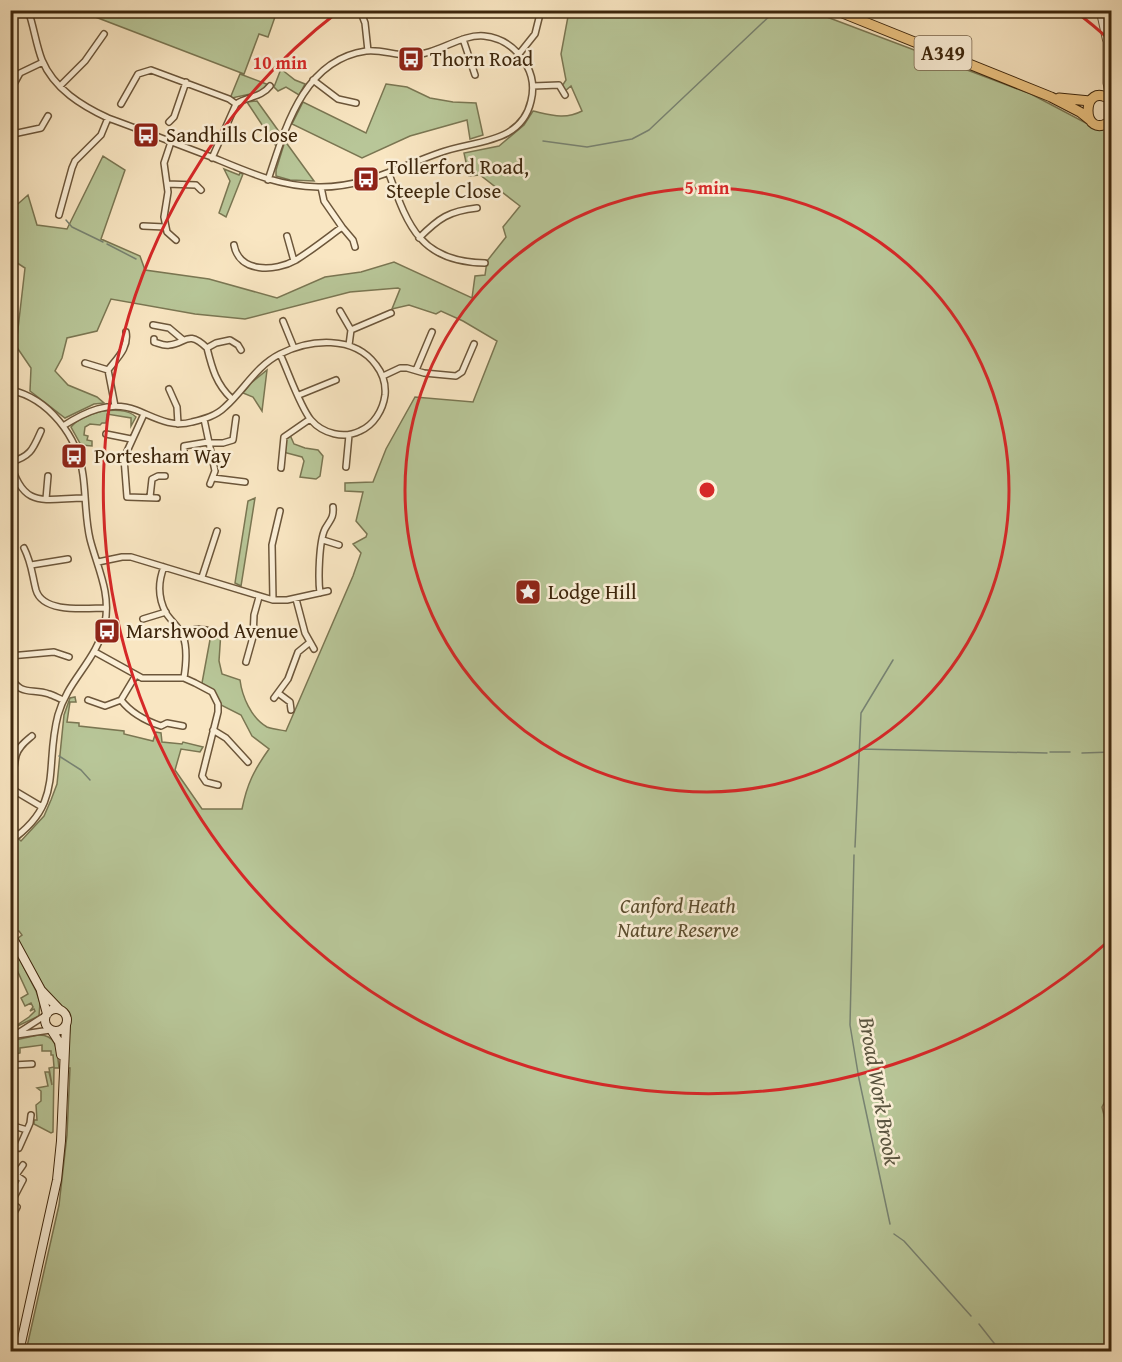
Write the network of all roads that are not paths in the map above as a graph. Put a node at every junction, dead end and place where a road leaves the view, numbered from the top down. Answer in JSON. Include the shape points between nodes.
{"nodes":[{"id":1,"x":28,"y":10,"type":"edge"},
{"id":2,"x":360,"y":10,"type":"edge"},
{"id":3,"x":541,"y":10,"type":"edge"},
{"id":4,"x":835,"y":10,"type":"edge"},
{"id":5,"x":1100,"y":10,"type":"edge"},
{"id":6,"x":104,"y":34,"type":"dead end"},
{"id":7,"x":463,"y":39,"type":"junction"},
{"id":8,"x":368,"y":51,"type":"junction"},
{"id":9,"x":519,"y":54,"type":"junction"},
{"id":10,"x":43,"y":62,"type":"junction"},
{"id":11,"x":475,"y":75,"type":"dead end"},
{"id":12,"x":313,"y":80,"type":"junction"},
{"id":13,"x":186,"y":82,"type":"junction"},
{"id":14,"x":1107,"y":83,"type":"junction"},
{"id":15,"x":60,"y":86,"type":"junction"},
{"id":16,"x":270,"y":86,"type":"dead end"},
{"id":17,"x":533,"y":87,"type":"junction"},
{"id":18,"x":10,"y":91,"type":"edge"},
{"id":19,"x":565,"y":95,"type":"dead end"},
{"id":20,"x":1051,"y":97,"type":"junction"},
{"id":21,"x":1092,"y":100,"type":"junction"},
{"id":22,"x":1111,"y":101,"type":"edge"},
{"id":23,"x":356,"y":103,"type":"dead end"},
{"id":24,"x":121,"y":104,"type":"dead end"},
{"id":25,"x":236,"y":104,"type":"junction"},
{"id":26,"x":48,"y":116,"type":"dead end"},
{"id":27,"x":108,"y":118,"type":"junction"},
{"id":28,"x":1090,"y":120,"type":"junction"},
{"id":29,"x":169,"y":122,"type":"dead end"},
{"id":30,"x":1110,"y":122,"type":"edge"},
{"id":31,"x":10,"y":123,"type":"edge"},
{"id":32,"x":13,"y":134,"type":"junction"},
{"id":33,"x":171,"y":142,"type":"junction"},
{"id":34,"x":212,"y":158,"type":"junction"},
{"id":35,"x":10,"y":166,"type":"edge"},
{"id":36,"x":389,"y":174,"type":"junction"},
{"id":37,"x":268,"y":180,"type":"junction"},
{"id":38,"x":167,"y":184,"type":"junction"},
{"id":39,"x":321,"y":187,"type":"junction"},
{"id":40,"x":201,"y":190,"type":"dead end"},
{"id":41,"x":477,"y":208,"type":"dead end"},
{"id":42,"x":59,"y":215,"type":"dead end"},
{"id":43,"x":143,"y":226,"type":"dead end"},
{"id":44,"x":165,"y":227,"type":"junction"},
{"id":45,"x":342,"y":227,"type":"junction"},
{"id":46,"x":287,"y":236,"type":"dead end"},
{"id":47,"x":419,"y":238,"type":"junction"},
{"id":48,"x":176,"y":240,"type":"dead end"},
{"id":49,"x":234,"y":245,"type":"dead end"},
{"id":50,"x":355,"y":247,"type":"dead end"},
{"id":51,"x":294,"y":261,"type":"junction"},
{"id":52,"x":479,"y":271,"type":"dead end"},
{"id":53,"x":340,"y":311,"type":"dead end"},
{"id":54,"x":391,"y":313,"type":"dead end"},
{"id":55,"x":384,"y":316,"type":"junction"},
{"id":56,"x":283,"y":321,"type":"dead end"},
{"id":57,"x":387,"y":324,"type":"dead end"},
{"id":58,"x":153,"y":325,"type":"dead end"},
{"id":59,"x":294,"y":326,"type":"dead end"},
{"id":60,"x":288,"y":329,"type":"junction"},
{"id":61,"x":351,"y":330,"type":"junction"},
{"id":62,"x":126,"y":332,"type":"dead end"},
{"id":63,"x":422,"y":336,"type":"dead end"},
{"id":64,"x":154,"y":339,"type":"dead end"},
{"id":65,"x":182,"y":339,"type":"junction"},
{"id":66,"x":474,"y":344,"type":"dead end"},
{"id":67,"x":349,"y":345,"type":"junction"},
{"id":68,"x":207,"y":348,"type":"junction"},
{"id":69,"x":294,"y":348,"type":"junction"},
{"id":70,"x":465,"y":348,"type":"dead end"},
{"id":71,"x":241,"y":350,"type":"dead end"},
{"id":72,"x":471,"y":352,"type":"junction"},
{"id":73,"x":280,"y":354,"type":"junction"},
{"id":74,"x":85,"y":363,"type":"dead end"},
{"id":75,"x":108,"y":370,"type":"junction"},
{"id":76,"x":416,"y":370,"type":"junction"},
{"id":77,"x":383,"y":376,"type":"junction"},
{"id":78,"x":336,"y":380,"type":"dead end"},
{"id":79,"x":169,"y":389,"type":"dead end"},
{"id":80,"x":10,"y":390,"type":"edge"},
{"id":81,"x":299,"y":395,"type":"junction"},
{"id":82,"x":232,"y":399,"type":"junction"},
{"id":83,"x":115,"y":406,"type":"junction"},
{"id":84,"x":144,"y":414,"type":"junction"},
{"id":85,"x":236,"y":418,"type":"dead end"},
{"id":86,"x":204,"y":419,"type":"junction"},
{"id":87,"x":310,"y":419,"type":"junction"},
{"id":88,"x":178,"y":424,"type":"junction"},
{"id":89,"x":63,"y":426,"type":"junction"},
{"id":90,"x":40,"y":431,"type":"dead end"},
{"id":91,"x":106,"y":434,"type":"dead end"},
{"id":92,"x":349,"y":435,"type":"junction"},
{"id":93,"x":131,"y":439,"type":"junction"},
{"id":94,"x":208,"y":442,"type":"junction"},
{"id":95,"x":184,"y":451,"type":"dead end"},
{"id":96,"x":11,"y":461,"type":"edge"},
{"id":97,"x":354,"y":462,"type":"dead end"},
{"id":98,"x":281,"y":468,"type":"dead end"},
{"id":99,"x":48,"y":476,"type":"dead end"},
{"id":100,"x":165,"y":476,"type":"dead end"},
{"id":101,"x":245,"y":482,"type":"dead end"},
{"id":102,"x":84,"y":498,"type":"junction"},
{"id":103,"x":46,"y":499,"type":"junction"},
{"id":104,"x":333,"y":507,"type":"dead end"},
{"id":105,"x":280,"y":511,"type":"dead end"},
{"id":106,"x":272,"y":519,"type":"dead end"},
{"id":107,"x":279,"y":520,"type":"junction"},
{"id":108,"x":217,"y":531,"type":"dead end"},
{"id":109,"x":323,"y":540,"type":"junction"},
{"id":110,"x":339,"y":545,"type":"dead end"},
{"id":111,"x":24,"y":548,"type":"dead end"},
{"id":112,"x":68,"y":559,"type":"dead end"},
{"id":113,"x":98,"y":562,"type":"junction"},
{"id":114,"x":31,"y":565,"type":"junction"},
{"id":115,"x":164,"y":567,"type":"junction"},
{"id":116,"x":202,"y":577,"type":"junction"},
{"id":117,"x":328,"y":591,"type":"dead end"},
{"id":118,"x":320,"y":592,"type":"junction"},
{"id":119,"x":259,"y":597,"type":"junction"},
{"id":120,"x":296,"y":599,"type":"junction"},
{"id":121,"x":273,"y":600,"type":"junction"},
{"id":122,"x":106,"y":608,"type":"junction"},
{"id":123,"x":166,"y":612,"type":"junction"},
{"id":124,"x":143,"y":619,"type":"dead end"},
{"id":125,"x":206,"y":630,"type":"dead end"},
{"id":126,"x":183,"y":635,"type":"junction"},
{"id":127,"x":309,"y":643,"type":"junction"},
{"id":128,"x":314,"y":649,"type":"dead end"},
{"id":129,"x":95,"y":652,"type":"junction"},
{"id":130,"x":241,"y":653,"type":"dead end"},
{"id":131,"x":248,"y":655,"type":"junction"},
{"id":132,"x":10,"y":656,"type":"edge"},
{"id":133,"x":69,"y":657,"type":"dead end"},
{"id":134,"x":246,"y":662,"type":"dead end"},
{"id":135,"x":10,"y":675,"type":"edge"},
{"id":136,"x":136,"y":675,"type":"junction"},
{"id":137,"x":183,"y":678,"type":"junction"},
{"id":138,"x":63,"y":700,"type":"junction"},
{"id":139,"x":88,"y":700,"type":"dead end"},
{"id":140,"x":121,"y":700,"type":"junction"},
{"id":141,"x":291,"y":710,"type":"dead end"},
{"id":142,"x":183,"y":726,"type":"dead end"},
{"id":143,"x":213,"y":730,"type":"junction"},
{"id":144,"x":32,"y":736,"type":"dead end"},
{"id":145,"x":243,"y":756,"type":"junction"},
{"id":146,"x":238,"y":762,"type":"dead end"},
{"id":147,"x":249,"y":762,"type":"dead end"},
{"id":148,"x":10,"y":777,"type":"edge"},
{"id":149,"x":218,"y":785,"type":"dead end"},
{"id":150,"x":13,"y":791,"type":"edge"},
{"id":151,"x":10,"y":799,"type":"edge"},
{"id":152,"x":42,"y":807,"type":"junction"},
{"id":153,"x":10,"y":842,"type":"edge"},
{"id":154,"x":10,"y":933,"type":"edge"},
{"id":155,"x":40,"y":990,"type":"junction"},
{"id":156,"x":60,"y":1010,"type":"junction"},
{"id":157,"x":46,"y":1015,"type":"junction"},
{"id":158,"x":66,"y":1025,"type":"junction"},
{"id":159,"x":51,"y":1030,"type":"junction"},
{"id":160,"x":13,"y":1035,"type":"edge"},
{"id":161,"x":32,"y":1064,"type":"dead end"},
{"id":162,"x":10,"y":1068,"type":"edge"},
{"id":163,"x":63,"y":1074,"type":"junction"},
{"id":164,"x":31,"y":1114,"type":"dead end"},
{"id":165,"x":10,"y":1125,"type":"edge"},
{"id":166,"x":27,"y":1130,"type":"junction"},
{"id":167,"x":19,"y":1148,"type":"dead end"},
{"id":168,"x":23,"y":1165,"type":"dead end"},
{"id":169,"x":11,"y":1202,"type":"edge"},
{"id":170,"x":10,"y":1220,"type":"edge"},
{"id":171,"x":19,"y":1352,"type":"edge"}],
"edges":[{"from":1,"to":10,"type":"street"},
{"from":2,"to":8,"type":"street"},
{"from":3,"to":9,"type":"street","via":[[535,34]]},
{"from":4,"to":20,"type":"main road","number":"A349"},
{"from":5,"to":14,"type":"street","via":[[1107,42]]},
{"from":6,"to":15,"type":"street"},
{"from":7,"to":8,"type":"street","via":[[419,55]]},
{"from":7,"to":9,"type":"street","via":[[492,38]]},
{"from":7,"to":11,"type":"street"},
{"from":8,"to":12,"type":"street","via":[[332,63]]},
{"from":9,"to":17,"type":"street","via":[[530,71]]},
{"from":10,"to":15,"type":"street"},
{"from":10,"to":18,"type":"street","via":[[20,73]]},
{"from":12,"to":23,"type":"street","via":[[338,99]]},
{"from":12,"to":37,"type":"street","via":[[281,139]]},
{"from":13,"to":24,"type":"street","via":[[158,71],[143,72]]},
{"from":13,"to":25,"type":"street"},
{"from":13,"to":29,"type":"street"},
{"from":14,"to":21,"type":"street"},
{"from":14,"to":22,"type":"street"},
{"from":15,"to":27,"type":"street","via":[[85,107]]},
{"from":16,"to":25,"type":"street","via":[[260,96]]},
{"from":17,"to":19,"type":"street","via":[[559,85]]},
{"from":17,"to":36,"type":"street","via":[[527,115],[503,137],[443,151]]},
{"from":20,"to":21,"type":"main road","number":"A349"},
{"from":20,"to":28,"type":"main road","number":"A349"},
{"from":21,"to":22,"type":"main road","via":[[1102,96]]},
{"from":21,"to":28,"type":"main road","via":[[1087,113]]},
{"from":25,"to":34,"type":"street"},
{"from":26,"to":32,"type":"street","via":[[41,128]]},
{"from":27,"to":33,"type":"street"},
{"from":27,"to":42,"type":"street","via":[[92,147],[75,161]]},
{"from":28,"to":30,"type":"main road","via":[[1099,125]]},
{"from":31,"to":32,"type":"street"},
{"from":32,"to":35,"type":"street"},
{"from":33,"to":34,"type":"street"},
{"from":33,"to":38,"type":"street","via":[[164,164]]},
{"from":34,"to":37,"type":"street"},
{"from":36,"to":39,"type":"street","via":[[359,183]]},
{"from":36,"to":47,"type":"street","via":[[404,216]]},
{"from":37,"to":39,"type":"street"},
{"from":38,"to":40,"type":"street","via":[[196,185]]},
{"from":38,"to":44,"type":"street"},
{"from":39,"to":45,"type":"street","via":[[324,201]]},
{"from":41,"to":47,"type":"street","via":[[442,217]]},
{"from":43,"to":44,"type":"street"},
{"from":44,"to":48,"type":"street"},
{"from":45,"to":50,"type":"street"},
{"from":45,"to":51,"type":"street"},
{"from":46,"to":51,"type":"street"},
{"from":47,"to":52,"type":"street","via":[[446,257],[482,263]]},
{"from":49,"to":51,"type":"street","via":[[235,253],[246,265],[276,267]]},
{"from":53,"to":61,"type":"street"},
{"from":54,"to":55,"type":"street"},
{"from":55,"to":57,"type":"street"},
{"from":55,"to":61,"type":"street"},
{"from":56,"to":60,"type":"street"},
{"from":58,"to":65,"type":"street","via":[[169,328]]},
{"from":59,"to":60,"type":"street"},
{"from":60,"to":69,"type":"street"},
{"from":61,"to":67,"type":"street"},
{"from":62,"to":75,"type":"street","via":[[125,347]]},
{"from":63,"to":76,"type":"street","via":[[431,335]]},
{"from":64,"to":65,"type":"street","via":[[168,345]]},
{"from":65,"to":68,"type":"street","via":[[197,340]]},
{"from":66,"to":72,"type":"street"},
{"from":67,"to":69,"type":"street","via":[[323,342]]},
{"from":67,"to":77,"type":"street","via":[[372,360]]},
{"from":68,"to":71,"type":"street","via":[[230,340]]},
{"from":68,"to":82,"type":"street","via":[[220,387]]},
{"from":69,"to":73,"type":"street"},
{"from":70,"to":72,"type":"street"},
{"from":72,"to":76,"type":"street","via":[[456,376]]},
{"from":73,"to":81,"type":"street"},
{"from":73,"to":82,"type":"street","via":[[252,375]]},
{"from":74,"to":75,"type":"street"},
{"from":75,"to":83,"type":"street"},
{"from":76,"to":77,"type":"street","via":[[400,368]]},
{"from":77,"to":92,"type":"street","via":[[385,393],[380,411],[370,426]]},
{"from":78,"to":81,"type":"street"},
{"from":79,"to":88,"type":"street","via":[[177,407]]},
{"from":80,"to":89,"type":"street","via":[[30,397]]},
{"from":81,"to":87,"type":"street"},
{"from":82,"to":86,"type":"street"},
{"from":83,"to":84,"type":"street"},
{"from":83,"to":89,"type":"street","via":[[91,410]]},
{"from":84,"to":88,"type":"street"},
{"from":84,"to":93,"type":"street"},
{"from":85,"to":94,"type":"street","via":[[233,440]]},
{"from":86,"to":88,"type":"street"},
{"from":86,"to":94,"type":"street"},
{"from":87,"to":92,"type":"street","via":[[329,433]]},
{"from":87,"to":98,"type":"street","via":[[284,437]]},
{"from":89,"to":102,"type":"street","via":[[78,454]]},
{"from":90,"to":96,"type":"street","via":[[29,454]]},
{"from":91,"to":93,"type":"street"},
{"from":92,"to":97,"type":"street","via":[[346,464]]},
{"from":93,"to":100,"type":"street","via":[[124,458],[124,497],[153,497],[152,479]]},
{"from":94,"to":95,"type":"street","via":[[184,446]]},
{"from":94,"to":101,"type":"street","via":[[215,466],[212,481]]},
{"from":96,"to":103,"type":"street","via":[[13,473],[27,495]]},
{"from":99,"to":103,"type":"street"},
{"from":102,"to":103,"type":"street"},
{"from":102,"to":113,"type":"street"},
{"from":104,"to":109,"type":"street","via":[[334,516]]},
{"from":105,"to":107,"type":"street"},
{"from":106,"to":107,"type":"street"},
{"from":107,"to":121,"type":"street","via":[[271,554]]},
{"from":108,"to":116,"type":"street"},
{"from":109,"to":110,"type":"street"},
{"from":109,"to":118,"type":"street","via":[[318,574]]},
{"from":111,"to":114,"type":"street"},
{"from":112,"to":114,"type":"street"},
{"from":113,"to":115,"type":"street","via":[[125,556]]},
{"from":113,"to":122,"type":"street"},
{"from":114,"to":122,"type":"street","via":[[37,591],[45,602],[61,607]]},
{"from":115,"to":116,"type":"street"},
{"from":115,"to":123,"type":"street","via":[[159,587]]},
{"from":116,"to":119,"type":"street"},
{"from":117,"to":118,"type":"street"},
{"from":118,"to":120,"type":"street"},
{"from":119,"to":121,"type":"street"},
{"from":119,"to":131,"type":"street"},
{"from":120,"to":121,"type":"street"},
{"from":120,"to":127,"type":"street"},
{"from":122,"to":129,"type":"street"},
{"from":123,"to":124,"type":"street"},
{"from":123,"to":126,"type":"street"},
{"from":125,"to":126,"type":"street","via":[[196,629]]},
{"from":126,"to":137,"type":"street"},
{"from":127,"to":128,"type":"street"},
{"from":127,"to":141,"type":"street","via":[[298,652],[288,679],[276,696],[290,702]]},
{"from":129,"to":136,"type":"street"},
{"from":129,"to":138,"type":"street"},
{"from":130,"to":131,"type":"street"},
{"from":131,"to":134,"type":"street"},
{"from":132,"to":133,"type":"street","via":[[54,652]]},
{"from":135,"to":138,"type":"street","via":[[16,685],[28,692],[48,693]]},
{"from":136,"to":137,"type":"street"},
{"from":136,"to":140,"type":"street"},
{"from":137,"to":143,"type":"street","via":[[212,692],[216,698],[218,712]]},
{"from":138,"to":152,"type":"street","via":[[55,731],[51,782]]},
{"from":139,"to":140,"type":"street","via":[[105,706]]},
{"from":140,"to":142,"type":"street","via":[[131,711],[153,723]]},
{"from":143,"to":145,"type":"street"},
{"from":143,"to":149,"type":"street","via":[[202,776],[206,782]]},
{"from":144,"to":148,"type":"street","via":[[16,753]]},
{"from":145,"to":146,"type":"street"},
{"from":145,"to":147,"type":"street"},
{"from":150,"to":151,"type":"street"},
{"from":150,"to":152,"type":"street"},
{"from":152,"to":153,"type":"street","via":[[25,831]]},
{"from":154,"to":155,"type":"main road"},
{"from":155,"to":156,"type":"main road"},
{"from":155,"to":157,"type":"main road"},
{"from":156,"to":157,"type":"main road"},
{"from":156,"to":158,"type":"main road","via":[[65,1014]]},
{"from":157,"to":159,"type":"main road","via":[[46,1025]]},
{"from":157,"to":160,"type":"street"},
{"from":158,"to":159,"type":"main road","via":[[61,1030]]},
{"from":158,"to":163,"type":"main road"},
{"from":159,"to":160,"type":"street"},
{"from":159,"to":163,"type":"main road","via":[[60,1046]]},
{"from":161,"to":162,"type":"street"},
{"from":163,"to":171,"type":"main road","via":[[57,1180]]},
{"from":164,"to":166,"type":"street"},
{"from":165,"to":166,"type":"street"},
{"from":166,"to":167,"type":"street"},
{"from":168,"to":169,"type":"street","via":[[16,1175],[22,1180]]},
{"from":169,"to":170,"type":"street","via":[[17,1207]]}]}
